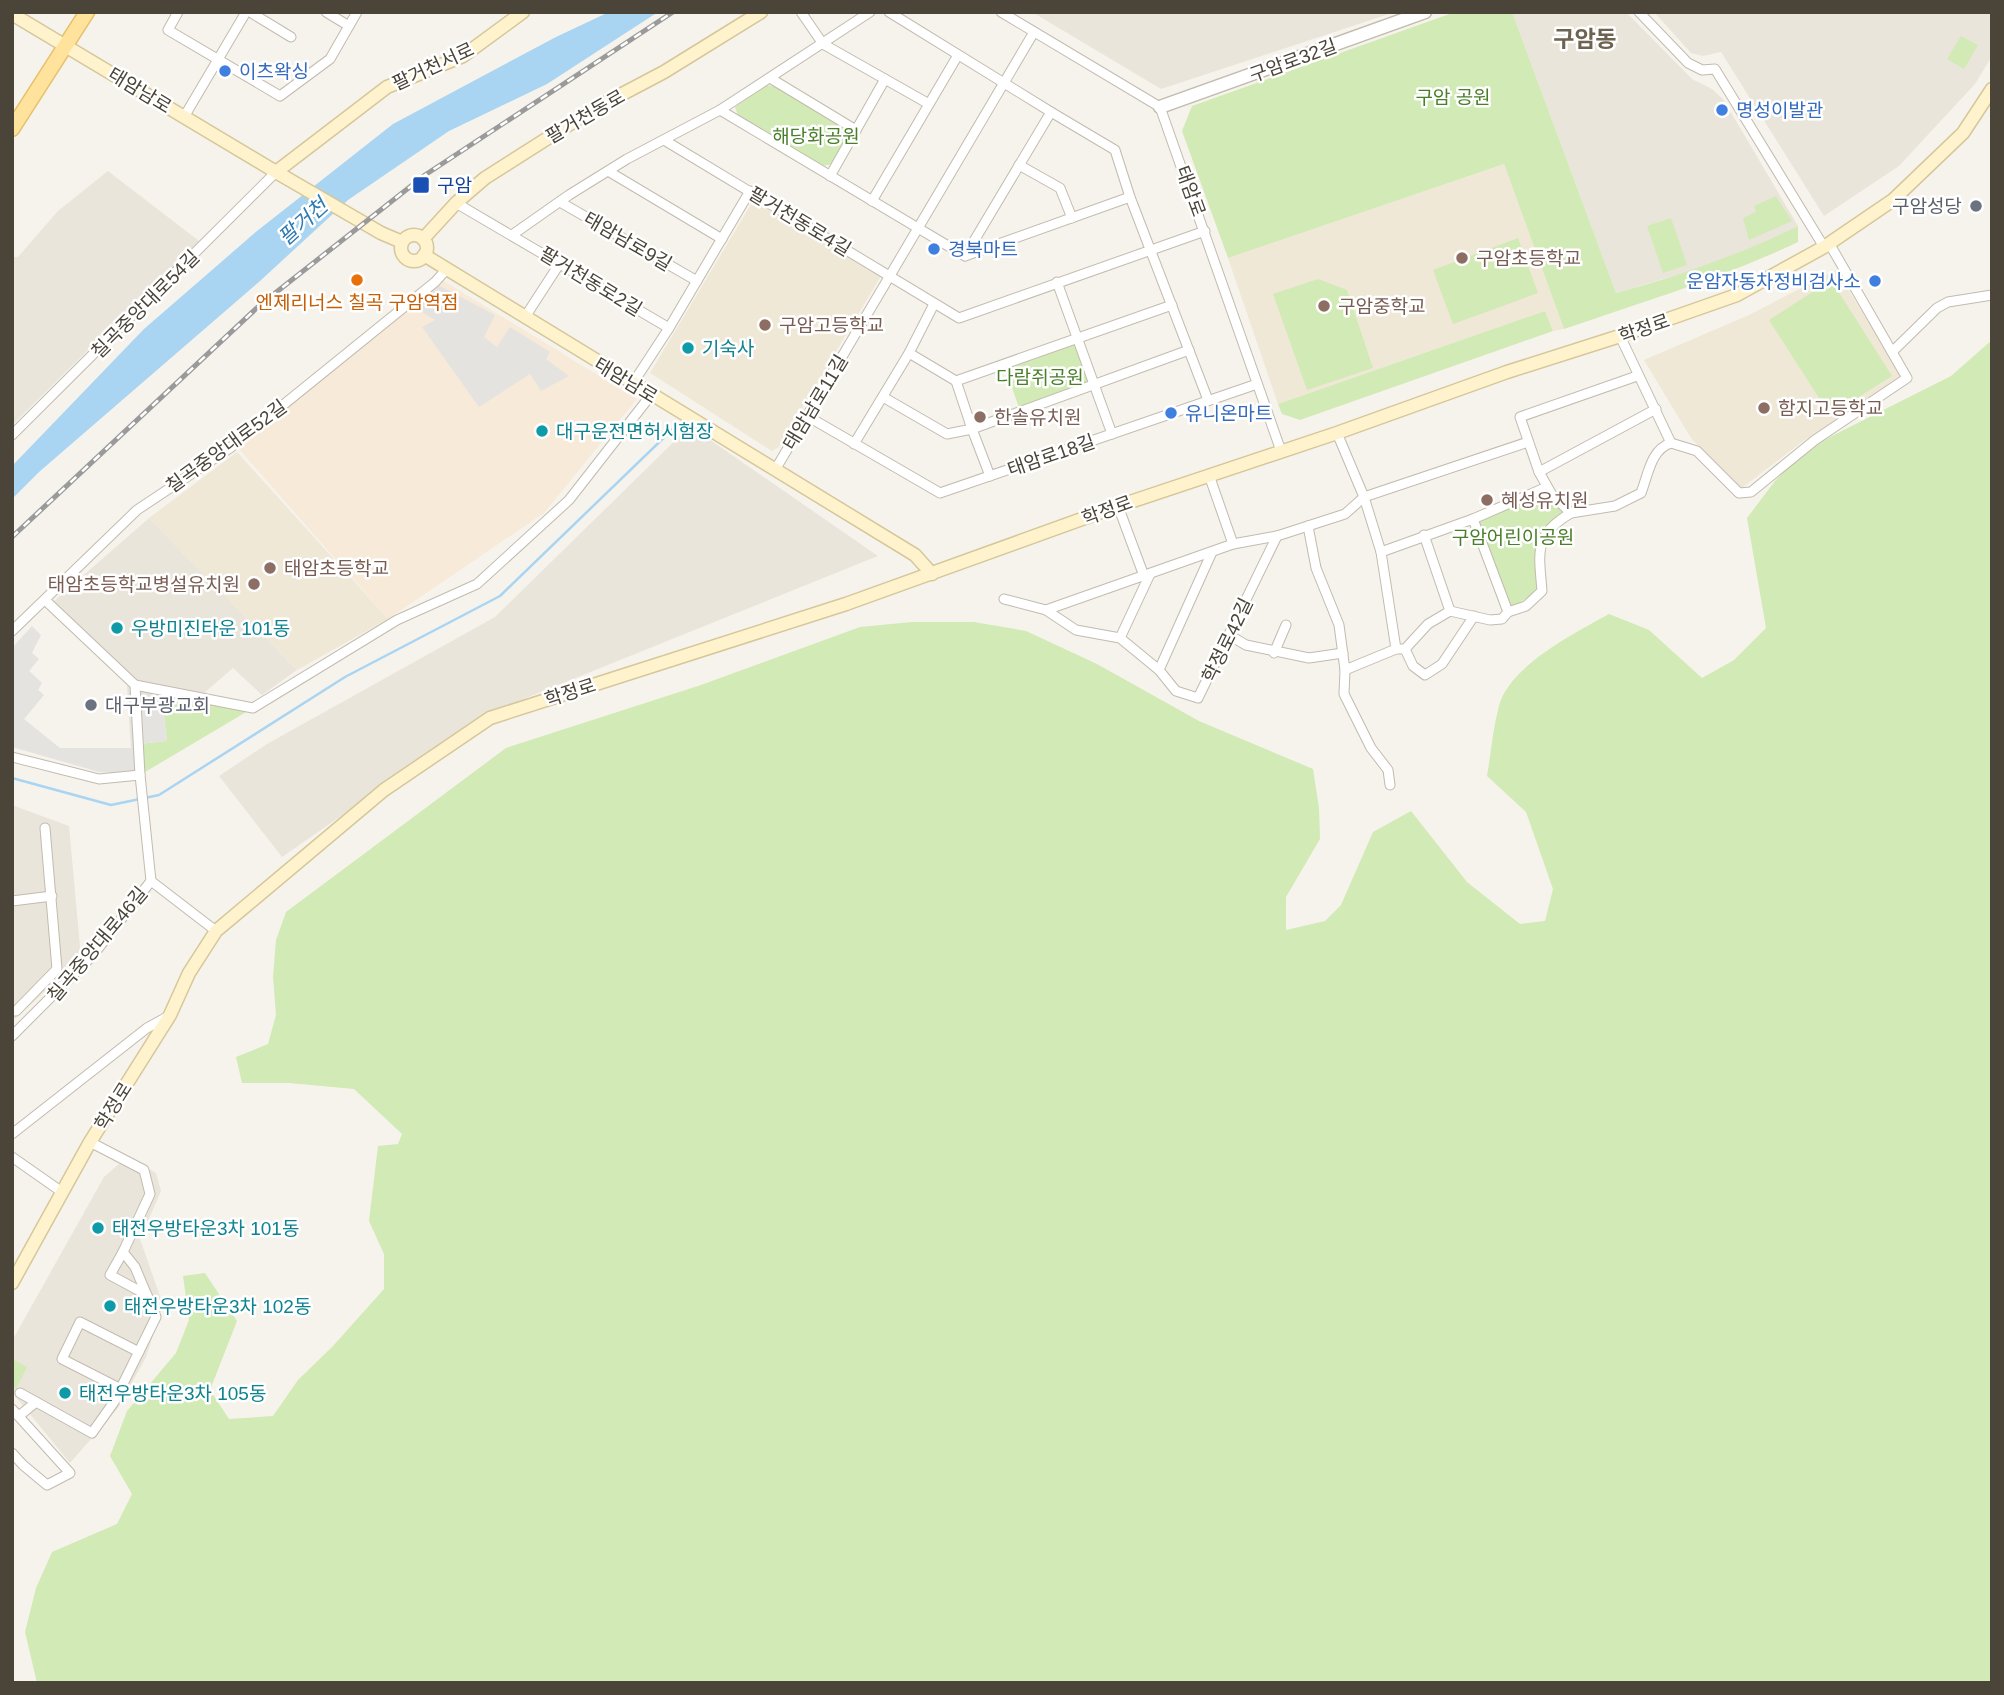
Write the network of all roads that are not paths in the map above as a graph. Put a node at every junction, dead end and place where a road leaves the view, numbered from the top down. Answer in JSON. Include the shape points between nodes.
{"nodes":[{"id":1,"x":87,"y":12,"type":"edge"},
{"id":2,"x":178,"y":12,"type":"edge"},
{"id":3,"x":248,"y":12,"type":"edge"},
{"id":4,"x":326,"y":12,"type":"edge"},
{"id":5,"x":357,"y":12,"type":"edge"},
{"id":6,"x":523,"y":12,"type":"edge"},
{"id":7,"x":761,"y":12,"type":"edge"},
{"id":8,"x":801,"y":12,"type":"edge"},
{"id":9,"x":870,"y":12,"type":"edge"},
{"id":10,"x":889,"y":12,"type":"edge"},
{"id":11,"x":1001,"y":12,"type":"edge"},
{"id":12,"x":1425,"y":12,"type":"edge"},
{"id":13,"x":1639,"y":12,"type":"edge"},
{"id":14,"x":14,"y":14,"type":"edge"},
{"id":15,"x":349,"y":26,"type":"junction"},
{"id":16,"x":1034,"y":32,"type":"junction"},
{"id":17,"x":291,"y":37,"type":"dead end"},
{"id":18,"x":822,"y":44,"type":"junction"},
{"id":19,"x":66,"y":46,"type":"junction"},
{"id":20,"x":958,"y":55,"type":"junction"},
{"id":21,"x":219,"y":59,"type":"junction"},
{"id":22,"x":770,"y":78,"type":"junction"},
{"id":23,"x":884,"y":79,"type":"junction"},
{"id":24,"x":1003,"y":84,"type":"junction"},
{"id":25,"x":1992,"y":89,"type":"edge"},
{"id":26,"x":929,"y":104,"type":"junction"},
{"id":27,"x":1160,"y":107,"type":"junction"},
{"id":28,"x":720,"y":110,"type":"junction"},
{"id":29,"x":1051,"y":112,"type":"junction"},
{"id":30,"x":184,"y":117,"type":"junction"},
{"id":31,"x":12,"y":129,"type":"edge"},
{"id":32,"x":856,"y":130,"type":"junction"},
{"id":33,"x":664,"y":140,"type":"junction"},
{"id":34,"x":1019,"y":165,"type":"junction"},
{"id":35,"x":608,"y":171,"type":"junction"},
{"id":36,"x":281,"y":174,"type":"junction"},
{"id":37,"x":830,"y":176,"type":"junction"},
{"id":38,"x":750,"y":191,"type":"junction"},
{"id":39,"x":1130,"y":197,"type":"junction"},
{"id":40,"x":872,"y":201,"type":"junction"},
{"id":41,"x":560,"y":202,"type":"junction"},
{"id":42,"x":456,"y":203,"type":"junction"},
{"id":43,"x":1072,"y":218,"type":"junction"},
{"id":44,"x":919,"y":227,"type":"junction"},
{"id":45,"x":1205,"y":231,"type":"junction"},
{"id":46,"x":512,"y":235,"type":"junction"},
{"id":47,"x":423,"y":239,"type":"junction"},
{"id":48,"x":722,"y":239,"type":"junction"},
{"id":49,"x":402,"y":242,"type":"junction"},
{"id":50,"x":1827,"y":245,"type":"junction"},
{"id":51,"x":1151,"y":250,"type":"junction"},
{"id":52,"x":424,"y":255,"type":"junction"},
{"id":53,"x":965,"y":256,"type":"junction"},
{"id":54,"x":560,"y":263,"type":"junction"},
{"id":55,"x":446,"y":270,"type":"junction"},
{"id":56,"x":890,"y":275,"type":"junction"},
{"id":57,"x":697,"y":281,"type":"junction"},
{"id":58,"x":1057,"y":282,"type":"junction"},
{"id":59,"x":1992,"y":295,"type":"edge"},
{"id":60,"x":934,"y":304,"type":"junction"},
{"id":61,"x":1172,"y":305,"type":"junction"},
{"id":62,"x":525,"y":317,"type":"junction"},
{"id":63,"x":669,"y":328,"type":"junction"},
{"id":64,"x":1620,"y":336,"type":"junction"},
{"id":65,"x":1077,"y":338,"type":"junction"},
{"id":66,"x":1189,"y":350,"type":"junction"},
{"id":67,"x":1892,"y":352,"type":"junction"},
{"id":68,"x":909,"y":354,"type":"junction"},
{"id":69,"x":1637,"y":376,"type":"junction"},
{"id":70,"x":956,"y":382,"type":"junction"},
{"id":71,"x":633,"y":383,"type":"junction"},
{"id":72,"x":1094,"y":383,"type":"junction"},
{"id":73,"x":1257,"y":384,"type":"junction"},
{"id":74,"x":651,"y":395,"type":"junction"},
{"id":75,"x":883,"y":397,"type":"junction"},
{"id":76,"x":1208,"y":400,"type":"junction"},
{"id":77,"x":1656,"y":409,"type":"junction"},
{"id":78,"x":807,"y":416,"type":"junction"},
{"id":79,"x":972,"y":429,"type":"junction"},
{"id":80,"x":1337,"y":433,"type":"junction"},
{"id":81,"x":1112,"y":434,"type":"junction"},
{"id":82,"x":12,"y":435,"type":"edge"},
{"id":83,"x":1528,"y":442,"type":"junction"},
{"id":84,"x":854,"y":443,"type":"junction"},
{"id":85,"x":1671,"y":443,"type":"junction"},
{"id":86,"x":1282,"y":451,"type":"junction"},
{"id":87,"x":775,"y":470,"type":"junction"},
{"id":88,"x":1539,"y":472,"type":"junction"},
{"id":89,"x":1209,"y":475,"type":"junction"},
{"id":90,"x":990,"y":476,"type":"junction"},
{"id":91,"x":1547,"y":487,"type":"junction"},
{"id":92,"x":1364,"y":497,"type":"junction"},
{"id":93,"x":1118,"y":506,"type":"junction"},
{"id":94,"x":1571,"y":513,"type":"junction"},
{"id":95,"x":1473,"y":519,"type":"junction"},
{"id":96,"x":1307,"y":526,"type":"junction"},
{"id":97,"x":1424,"y":535,"type":"junction"},
{"id":98,"x":1278,"y":536,"type":"junction"},
{"id":99,"x":1233,"y":544,"type":"junction"},
{"id":100,"x":1212,"y":552,"type":"junction"},
{"id":101,"x":1381,"y":552,"type":"junction"},
{"id":102,"x":932,"y":574,"type":"junction"},
{"id":103,"x":1147,"y":575,"type":"junction"},
{"id":104,"x":1004,"y":599,"type":"dead end"},
{"id":105,"x":45,"y":600,"type":"junction"},
{"id":106,"x":1046,"y":610,"type":"junction"},
{"id":107,"x":1450,"y":611,"type":"junction"},
{"id":108,"x":1508,"y":612,"type":"junction"},
{"id":109,"x":1474,"y":616,"type":"junction"},
{"id":110,"x":1286,"y":625,"type":"dead end"},
{"id":111,"x":12,"y":630,"type":"edge"},
{"id":112,"x":1229,"y":635,"type":"junction"},
{"id":113,"x":1120,"y":638,"type":"junction"},
{"id":114,"x":1401,"y":649,"type":"junction"},
{"id":115,"x":1274,"y":653,"type":"junction"},
{"id":116,"x":1343,"y":653,"type":"junction"},
{"id":117,"x":1159,"y":670,"type":"junction"},
{"id":118,"x":1345,"y":670,"type":"junction"},
{"id":119,"x":135,"y":685,"type":"junction"},
{"id":120,"x":12,"y":757,"type":"edge"},
{"id":121,"x":140,"y":775,"type":"junction"},
{"id":122,"x":1390,"y":785,"type":"dead end"},
{"id":123,"x":45,"y":828,"type":"dead end"},
{"id":124,"x":150,"y":881,"type":"junction"},
{"id":125,"x":51,"y":897,"type":"junction"},
{"id":126,"x":12,"y":901,"type":"edge"},
{"id":127,"x":216,"y":931,"type":"junction"},
{"id":128,"x":12,"y":1011,"type":"edge"},
{"id":129,"x":170,"y":1015,"type":"junction"},
{"id":130,"x":12,"y":1036,"type":"edge"},
{"id":131,"x":12,"y":1134,"type":"edge"},
{"id":132,"x":90,"y":1142,"type":"junction"},
{"id":133,"x":12,"y":1157,"type":"edge"},
{"id":134,"x":62,"y":1192,"type":"junction"},
{"id":135,"x":123,"y":1252,"type":"junction"},
{"id":136,"x":12,"y":1283,"type":"edge"},
{"id":137,"x":147,"y":1296,"type":"junction"},
{"id":138,"x":139,"y":1352,"type":"junction"},
{"id":139,"x":121,"y":1389,"type":"junction"},
{"id":140,"x":20,"y":1393,"type":"dead end"},
{"id":141,"x":36,"y":1402,"type":"junction"},
{"id":142,"x":15,"y":1412,"type":"edge"},
{"id":143,"x":12,"y":1453,"type":"edge"}],
"edges":[{"from":1,"to":19,"type":"main road"},
{"from":2,"to":21,"type":"street","via":[[168,30]]},
{"from":3,"to":17,"type":"street"},
{"from":3,"to":21,"type":"street"},
{"from":4,"to":15,"type":"street"},
{"from":5,"to":15,"type":"street"},
{"from":6,"to":36,"type":"main road","name":"팔거천서로","via":[[463,56],[387,87]]},
{"from":7,"to":42,"type":"main road","name":"팔거천동로","via":[[545,139]]},
{"from":8,"to":18,"type":"street"},
{"from":9,"to":18,"type":"street"},
{"from":10,"to":20,"type":"street"},
{"from":11,"to":16,"type":"street"},
{"from":12,"to":27,"type":"street","name":"구암로32길"},
{"from":13,"to":50,"type":"street","via":[[1688,63],[1702,71],[1715,69]]},
{"from":14,"to":19,"type":"main road","name":"태암남로"},
{"from":15,"to":21,"type":"street","via":[[330,59],[281,96]]},
{"from":16,"to":24,"type":"street","name":"태암남로11길"},
{"from":16,"to":27,"type":"street"},
{"from":18,"to":22,"type":"street"},
{"from":18,"to":23,"type":"street"},
{"from":19,"to":30,"type":"main road","name":"태암남로"},
{"from":19,"to":31,"type":"main road"},
{"from":20,"to":24,"type":"street"},
{"from":20,"to":26,"type":"street"},
{"from":21,"to":30,"type":"street"},
{"from":22,"to":28,"type":"street"},
{"from":22,"to":32,"type":"street"},
{"from":23,"to":26,"type":"street"},
{"from":23,"to":32,"type":"street"},
{"from":24,"to":29,"type":"street"},
{"from":24,"to":44,"type":"street","name":"태암남로11길"},
{"from":25,"to":50,"type":"main road","name":"학정로","via":[[1963,133],[1893,200]]},
{"from":26,"to":40,"type":"street"},
{"from":27,"to":45,"type":"street","name":"태암로"},
{"from":28,"to":33,"type":"street"},
{"from":28,"to":37,"type":"street"},
{"from":29,"to":34,"type":"street"},
{"from":29,"to":39,"type":"street","via":[[1115,150]]},
{"from":30,"to":36,"type":"main road","name":"태암남로"},
{"from":32,"to":37,"type":"street"},
{"from":33,"to":35,"type":"street"},
{"from":33,"to":38,"type":"street","name":"팔거천동로4길"},
{"from":34,"to":43,"type":"street","via":[[1060,188]]},
{"from":34,"to":53,"type":"street"},
{"from":35,"to":41,"type":"street","name":"팔거천동로2길"},
{"from":35,"to":48,"type":"street"},
{"from":36,"to":49,"type":"main road","name":"태암남로"},
{"from":36,"to":82,"type":"street","name":"칠곡중앙대로54길"},
{"from":37,"to":40,"type":"street"},
{"from":38,"to":48,"type":"street"},
{"from":38,"to":56,"type":"street","name":"팔거천동로4길"},
{"from":39,"to":43,"type":"street"},
{"from":39,"to":51,"type":"street"},
{"from":40,"to":44,"type":"street"},
{"from":41,"to":46,"type":"street","name":"팔거천동로2길"},
{"from":41,"to":57,"type":"street","name":"태암남로9길"},
{"from":42,"to":46,"type":"street","name":"팔거천동로2길"},
{"from":42,"to":47,"type":"main road","name":"팔거천동로"},
{"from":43,"to":53,"type":"street"},
{"from":44,"to":53,"type":"street"},
{"from":44,"to":56,"type":"street","name":"태암남로11길"},
{"from":45,"to":51,"type":"street","name":"팔거천동로4길"},
{"from":45,"to":73,"type":"street","name":"태암로"},
{"from":46,"to":54,"type":"street","name":"팔거천동로2길"},
{"from":47,"to":49,"type":"main road","via":[[412,234]]},
{"from":47,"to":52,"type":"main road"},
{"from":48,"to":57,"type":"street"},
{"from":49,"to":52,"type":"main road","via":[[401,251],[409,260]]},
{"from":50,"to":64,"type":"main road","name":"학정로","via":[[1737,295]]},
{"from":50,"to":67,"type":"street"},
{"from":51,"to":58,"type":"street","name":"팔거천동로4길"},
{"from":51,"to":61,"type":"street"},
{"from":52,"to":55,"type":"main road","name":"태암남로"},
{"from":54,"to":62,"type":"street"},
{"from":54,"to":63,"type":"street","name":"팔거천동로2길"},
{"from":55,"to":62,"type":"main road","name":"태암남로"},
{"from":55,"to":105,"type":"street","name":"칠곡중앙대로52길","via":[[230,448],[137,510]]},
{"from":56,"to":60,"type":"street","name":"팔거천동로4길"},
{"from":56,"to":78,"type":"street","name":"태암남로11길"},
{"from":57,"to":63,"type":"street"},
{"from":58,"to":60,"type":"street","name":"팔거천동로4길","via":[[960,318]]},
{"from":58,"to":65,"type":"street"},
{"from":59,"to":67,"type":"street","via":[[1937,308]]},
{"from":60,"to":68,"type":"street"},
{"from":61,"to":65,"type":"street"},
{"from":61,"to":66,"type":"street"},
{"from":62,"to":71,"type":"main road","name":"태암남로"},
{"from":63,"to":71,"type":"street"},
{"from":64,"to":69,"type":"street"},
{"from":64,"to":80,"type":"main road","name":"학정로"},
{"from":65,"to":70,"type":"street"},
{"from":65,"to":72,"type":"street","name":"태암로18길"},
{"from":66,"to":72,"type":"street"},
{"from":66,"to":76,"type":"street"},
{"from":67,"to":85,"type":"street","via":[[1908,378],[1815,440],[1751,492],[1740,493],[1697,451]]},
{"from":68,"to":70,"type":"street"},
{"from":68,"to":75,"type":"street"},
{"from":69,"to":77,"type":"street"},
{"from":69,"to":83,"type":"street","via":[[1520,417]]},
{"from":70,"to":79,"type":"street","name":"태암로18길"},
{"from":71,"to":74,"type":"main road","name":"태암남로"},
{"from":72,"to":79,"type":"street"},
{"from":72,"to":81,"type":"street","name":"태암로18길"},
{"from":73,"to":76,"type":"street","name":"태암로18길"},
{"from":73,"to":86,"type":"street","name":"태암로"},
{"from":74,"to":87,"type":"main road","name":"태암남로"},
{"from":74,"to":119,"type":"street","via":[[569,500],[477,584],[397,620],[253,708]]},
{"from":75,"to":79,"type":"street","via":[[947,434]]},
{"from":75,"to":84,"type":"street"},
{"from":76,"to":81,"type":"street","name":"태암로18길"},
{"from":77,"to":85,"type":"street"},
{"from":77,"to":88,"type":"street"},
{"from":78,"to":84,"type":"street","name":"태암로18길"},
{"from":78,"to":87,"type":"street","name":"태암남로11길"},
{"from":79,"to":90,"type":"street","name":"태암로18길"},
{"from":80,"to":86,"type":"main road","name":"학정로"},
{"from":80,"to":92,"type":"street"},
{"from":81,"to":90,"type":"street","name":"태암로18길"},
{"from":83,"to":88,"type":"street"},
{"from":83,"to":92,"type":"street"},
{"from":84,"to":90,"type":"street","name":"태암로18길","via":[[940,493]]},
{"from":85,"to":94,"type":"street","via":[[1661,446],[1653,459],[1641,494],[1615,506]]},
{"from":86,"to":89,"type":"main road","name":"학정로"},
{"from":87,"to":102,"type":"main road","name":"태암남로","via":[[915,555]]},
{"from":88,"to":91,"type":"street"},
{"from":89,"to":93,"type":"main road","name":"학정로"},
{"from":89,"to":99,"type":"street"},
{"from":91,"to":94,"type":"street"},
{"from":91,"to":95,"type":"street"},
{"from":92,"to":96,"type":"street","via":[[1345,514]]},
{"from":92,"to":101,"type":"street"},
{"from":93,"to":102,"type":"main road","name":"학정로"},
{"from":93,"to":103,"type":"street"},
{"from":94,"to":108,"type":"street","via":[[1548,531],[1539,547],[1542,591],[1526,606]]},
{"from":95,"to":97,"type":"street"},
{"from":95,"to":108,"type":"street"},
{"from":96,"to":98,"type":"street"},
{"from":96,"to":116,"type":"street","via":[[1316,568],[1339,625]]},
{"from":97,"to":101,"type":"street"},
{"from":97,"to":107,"type":"street"},
{"from":98,"to":99,"type":"street"},
{"from":98,"to":112,"type":"street","name":"학정로42길"},
{"from":99,"to":100,"type":"street"},
{"from":100,"to":103,"type":"street"},
{"from":100,"to":117,"type":"street"},
{"from":101,"to":114,"type":"street"},
{"from":102,"to":127,"type":"main road","name":"학정로","via":[[490,718],[384,790]]},
{"from":103,"to":106,"type":"street"},
{"from":103,"to":113,"type":"street"},
{"from":104,"to":106,"type":"street"},
{"from":105,"to":111,"type":"street","name":"칠곡중앙대로52길"},
{"from":105,"to":119,"type":"street"},
{"from":106,"to":113,"type":"street","name":"학정로42길","via":[[1076,630]]},
{"from":107,"to":109,"type":"street"},
{"from":107,"to":114,"type":"street"},
{"from":108,"to":109,"type":"street","via":[[1502,619]]},
{"from":109,"to":114,"type":"street","via":[[1442,664],[1425,676]]},
{"from":110,"to":115,"type":"street"},
{"from":112,"to":115,"type":"street"},
{"from":112,"to":117,"type":"street","name":"학정로42길","via":[[1198,698],[1176,691]]},
{"from":113,"to":117,"type":"street","name":"학정로42길"},
{"from":114,"to":118,"type":"street"},
{"from":115,"to":116,"type":"street","via":[[1309,658]]},
{"from":116,"to":118,"type":"street"},
{"from":118,"to":122,"type":"street","via":[[1344,694],[1371,748],[1388,770]]},
{"from":119,"to":121,"type":"street"},
{"from":120,"to":121,"type":"street","via":[[99,779]]},
{"from":121,"to":124,"type":"street"},
{"from":123,"to":125,"type":"street"},
{"from":124,"to":127,"type":"street"},
{"from":124,"to":130,"type":"street","name":"칠곡중앙대로46길","via":[[93,955]]},
{"from":125,"to":126,"type":"street"},
{"from":125,"to":128,"type":"street","via":[[57,969]]},
{"from":127,"to":129,"type":"main road","name":"학정로","via":[[189,973]]},
{"from":129,"to":131,"type":"street"},
{"from":129,"to":132,"type":"main road","name":"학정로"},
{"from":132,"to":134,"type":"main road","name":"학정로"},
{"from":132,"to":135,"type":"street","via":[[144,1170],[150,1194]]},
{"from":133,"to":134,"type":"street"},
{"from":134,"to":136,"type":"main road","name":"학정로"},
{"from":135,"to":137,"type":"street"},
{"from":135,"to":137,"type":"street","via":[[110,1275]]},
{"from":137,"to":138,"type":"street","via":[[156,1317]]},
{"from":138,"to":139,"type":"street"},
{"from":138,"to":139,"type":"street","via":[[80,1322],[62,1359]]},
{"from":139,"to":141,"type":"street","via":[[92,1433]]},
{"from":140,"to":141,"type":"street"},
{"from":141,"to":142,"type":"street"},
{"from":142,"to":143,"type":"street","via":[[70,1473],[47,1485]]}]}
